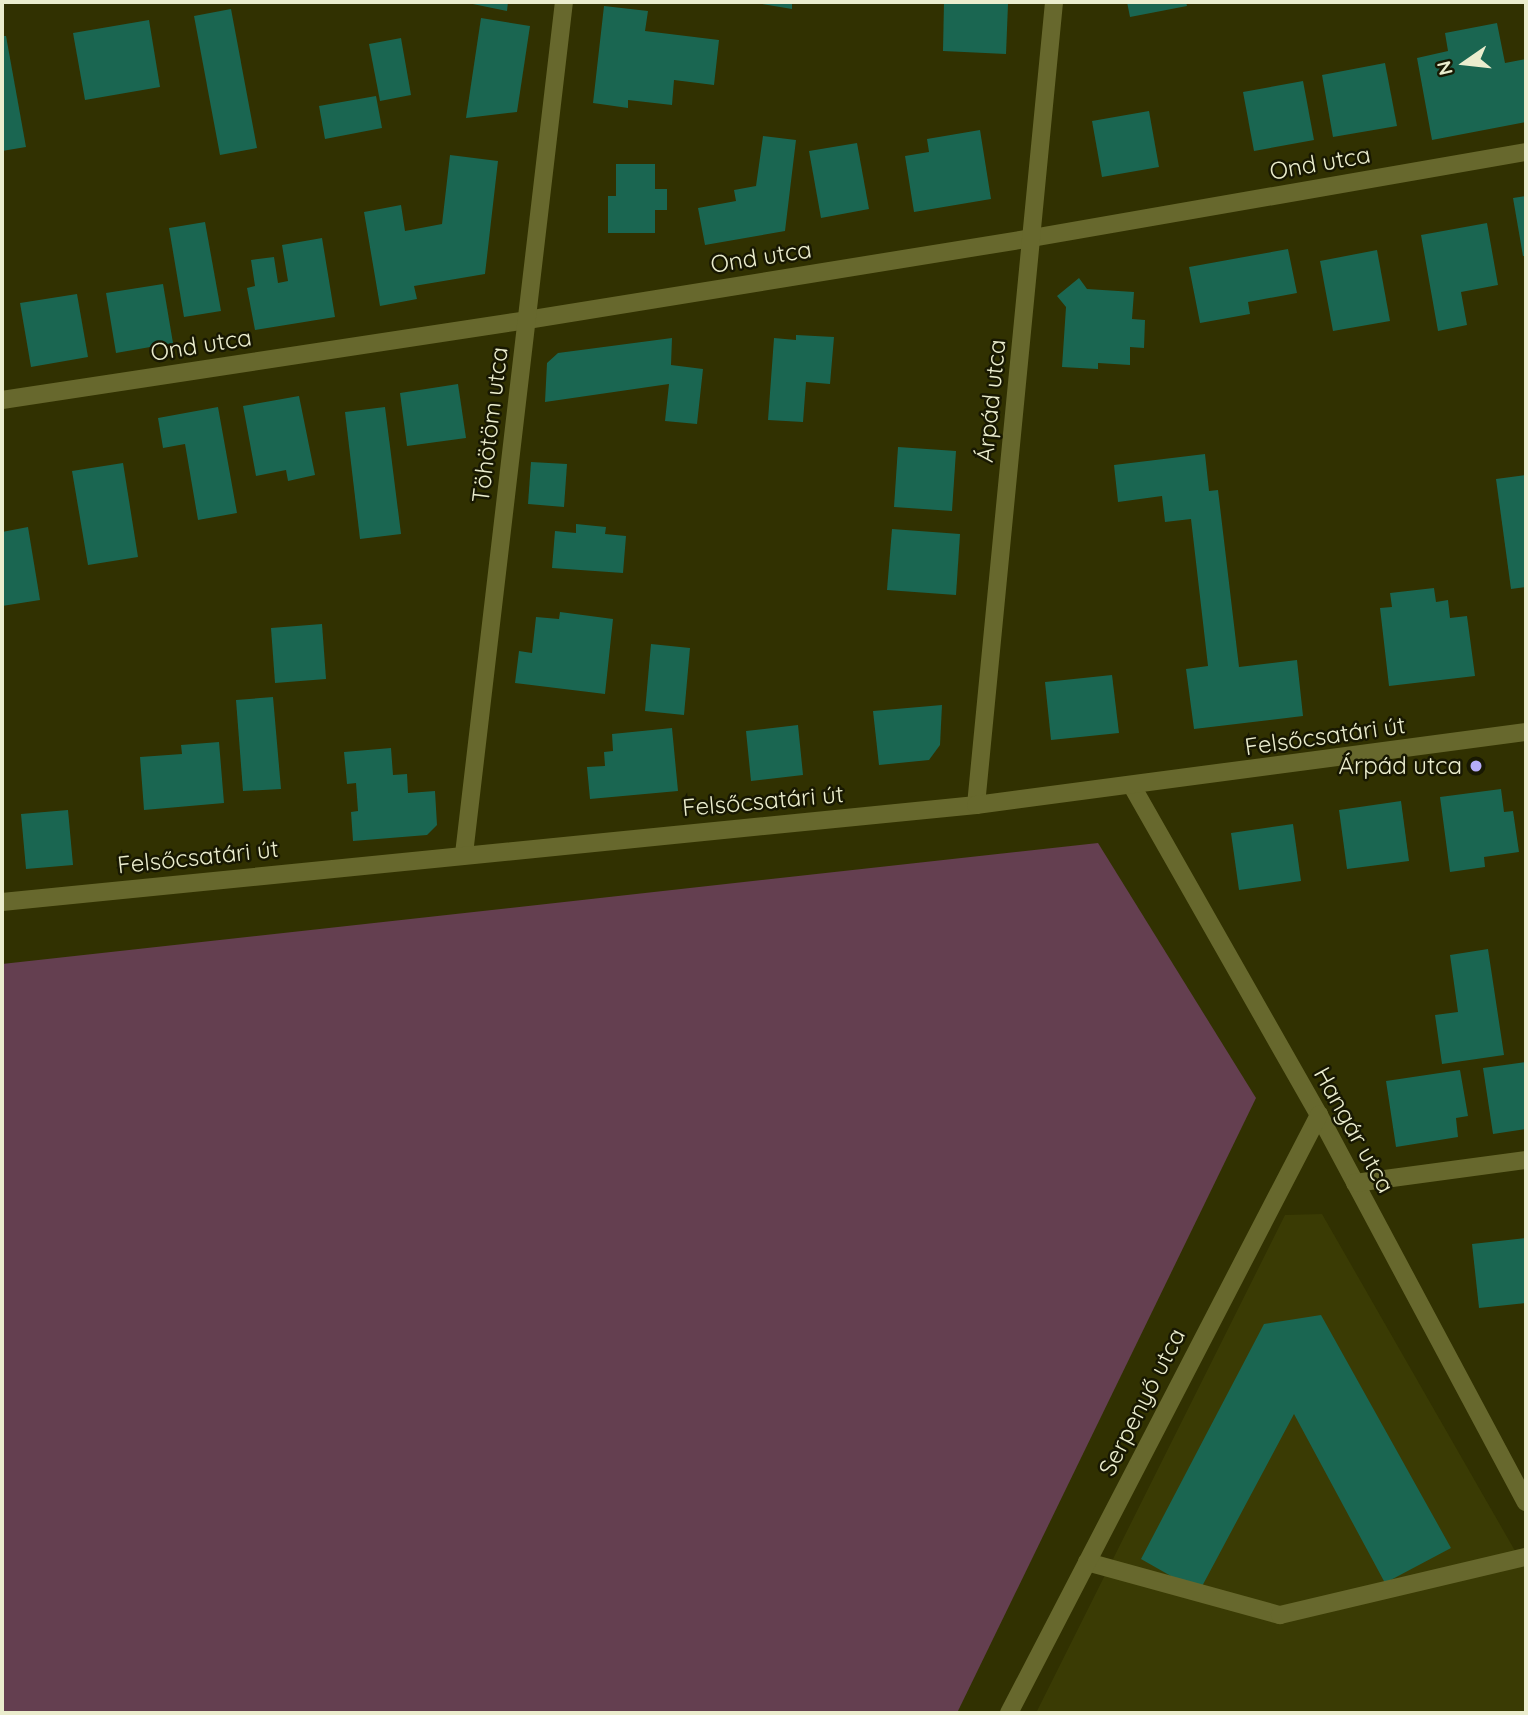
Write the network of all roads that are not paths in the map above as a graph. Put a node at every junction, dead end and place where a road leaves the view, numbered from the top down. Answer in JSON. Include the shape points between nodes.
{"nodes":[{"id":1,"x":564,"y":2,"type":"edge"},
{"id":2,"x":1055,"y":2,"type":"edge"},
{"id":3,"x":1526,"y":152,"type":"edge"},
{"id":4,"x":1032,"y":238,"type":"junction"},
{"id":5,"x":527,"y":320,"type":"junction"},
{"id":6,"x":2,"y":400,"type":"edge"},
{"id":7,"x":1526,"y":732,"type":"edge"},
{"id":8,"x":1132,"y":786,"type":"junction"},
{"id":9,"x":976,"y":805,"type":"junction"},
{"id":10,"x":464,"y":854,"type":"junction"},
{"id":11,"x":2,"y":902,"type":"edge"},
{"id":12,"x":1318,"y":1115,"type":"junction"},
{"id":13,"x":1526,"y":1160,"type":"edge"},
{"id":14,"x":1356,"y":1183,"type":"junction"},
{"id":15,"x":1526,"y":1502,"type":"edge"},
{"id":16,"x":1526,"y":1557,"type":"edge"},
{"id":17,"x":1087,"y":1562,"type":"junction"},
{"id":18,"x":1009,"y":1713,"type":"edge"}],
"edges":[{"from":1,"to":5,"type":"street","name":"Töhötöm utca"},
{"from":2,"to":4,"type":"street","name":"Árpád utca"},
{"from":3,"to":4,"type":"street","name":"Ond utca"},
{"from":4,"to":5,"type":"street","name":"Ond utca"},
{"from":4,"to":9,"type":"street","name":"Árpád utca"},
{"from":5,"to":6,"type":"street","name":"Ond utca"},
{"from":5,"to":10,"type":"street","name":"Töhötöm utca"},
{"from":7,"to":8,"type":"street","name":"Felsőcsatári út"},
{"from":8,"to":9,"type":"street","name":"Felsőcsatári út"},
{"from":8,"to":12,"type":"street","name":"Hangár utca"},
{"from":9,"to":10,"type":"street","name":"Felsőcsatári út"},
{"from":10,"to":11,"type":"street","name":"Felsőcsatári út"},
{"from":12,"to":14,"type":"street","name":"Hangár utca"},
{"from":12,"to":17,"type":"street","name":"Serpenyő utca"},
{"from":13,"to":14,"type":"street"},
{"from":14,"to":15,"type":"street","name":"Hangár utca"},
{"from":16,"to":17,"type":"street","via":[[1280,1615]]},
{"from":17,"to":18,"type":"street","name":"Serpenyő utca"}]}
